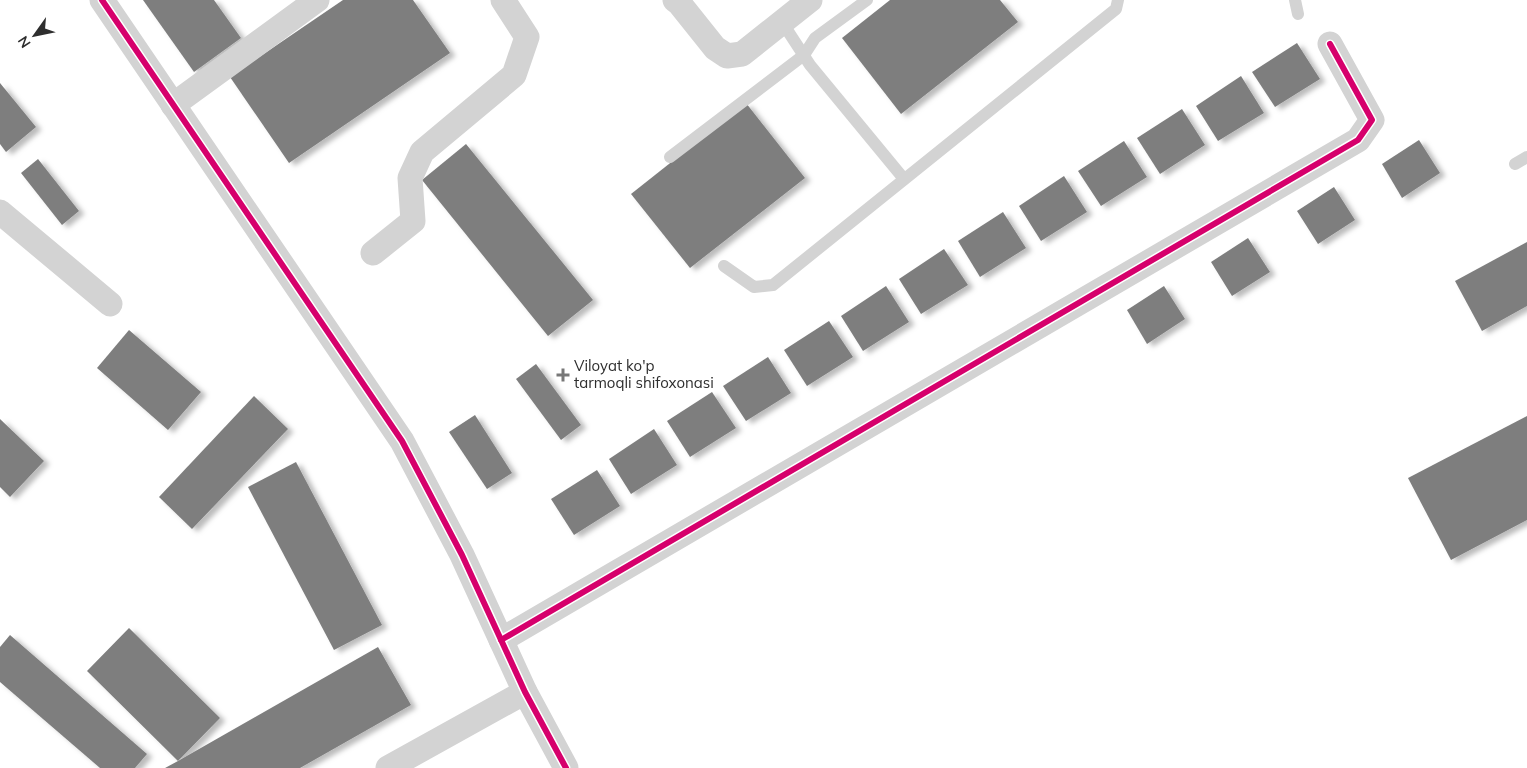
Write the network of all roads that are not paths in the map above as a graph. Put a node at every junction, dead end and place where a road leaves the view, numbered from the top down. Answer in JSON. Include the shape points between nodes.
{"nodes":[{"id":1,"x":102,"y":0,"type":"edge"},
{"id":2,"x":317,"y":0,"type":"edge"},
{"id":3,"x":502,"y":0,"type":"edge"},
{"id":4,"x":675,"y":0,"type":"edge"},
{"id":5,"x":810,"y":0,"type":"edge"},
{"id":6,"x":867,"y":0,"type":"edge"},
{"id":7,"x":1118,"y":0,"type":"edge"},
{"id":8,"x":1295,"y":0,"type":"edge"},
{"id":9,"x":1298,"y":14,"type":"dead end"},
{"id":10,"x":782,"y":22,"type":"junction"},
{"id":11,"x":1330,"y":44,"type":"dead end"},
{"id":12,"x":804,"y":55,"type":"junction"},
{"id":13,"x":172,"y":105,"type":"junction"},
{"id":14,"x":670,"y":157,"type":"dead end"},
{"id":15,"x":1527,"y":157,"type":"edge"},
{"id":16,"x":1516,"y":164,"type":"dead end"},
{"id":17,"x":904,"y":179,"type":"junction"},
{"id":18,"x":0,"y":212,"type":"edge"},
{"id":19,"x":373,"y":252,"type":"dead end"},
{"id":20,"x":724,"y":266,"type":"dead end"},
{"id":21,"x":110,"y":304,"type":"dead end"},
{"id":22,"x":500,"y":640,"type":"junction"},
{"id":23,"x":525,"y":692,"type":"junction"},
{"id":24,"x":388,"y":768,"type":"edge"},
{"id":25,"x":566,"y":768,"type":"edge"}],
"edges":[{"from":1,"to":13,"type":"street"},
{"from":2,"to":13,"type":"street"},
{"from":3,"to":19,"type":"street","via":[[527,37],[514,74],[422,152],[410,178],[413,221]]},
{"from":4,"to":10,"type":"street","via":[[715,48],[727,56],[742,54]]},
{"from":5,"to":10,"type":"street"},
{"from":6,"to":12,"type":"lane","via":[[814,38]]},
{"from":7,"to":17,"type":"lane","via":[[1116,9]]},
{"from":8,"to":9,"type":"lane"},
{"from":10,"to":12,"type":"lane"},
{"from":11,"to":22,"type":"street","via":[[1372,120],[1358,140]]},
{"from":12,"to":14,"type":"lane"},
{"from":12,"to":17,"type":"lane"},
{"from":13,"to":22,"type":"street","via":[[402,441],[462,555]]},
{"from":15,"to":16,"type":"lane"},
{"from":17,"to":20,"type":"lane","via":[[773,285],[754,287]]},
{"from":18,"to":21,"type":"street"},
{"from":22,"to":23,"type":"street"},
{"from":23,"to":24,"type":"street"},
{"from":23,"to":25,"type":"street"}]}
